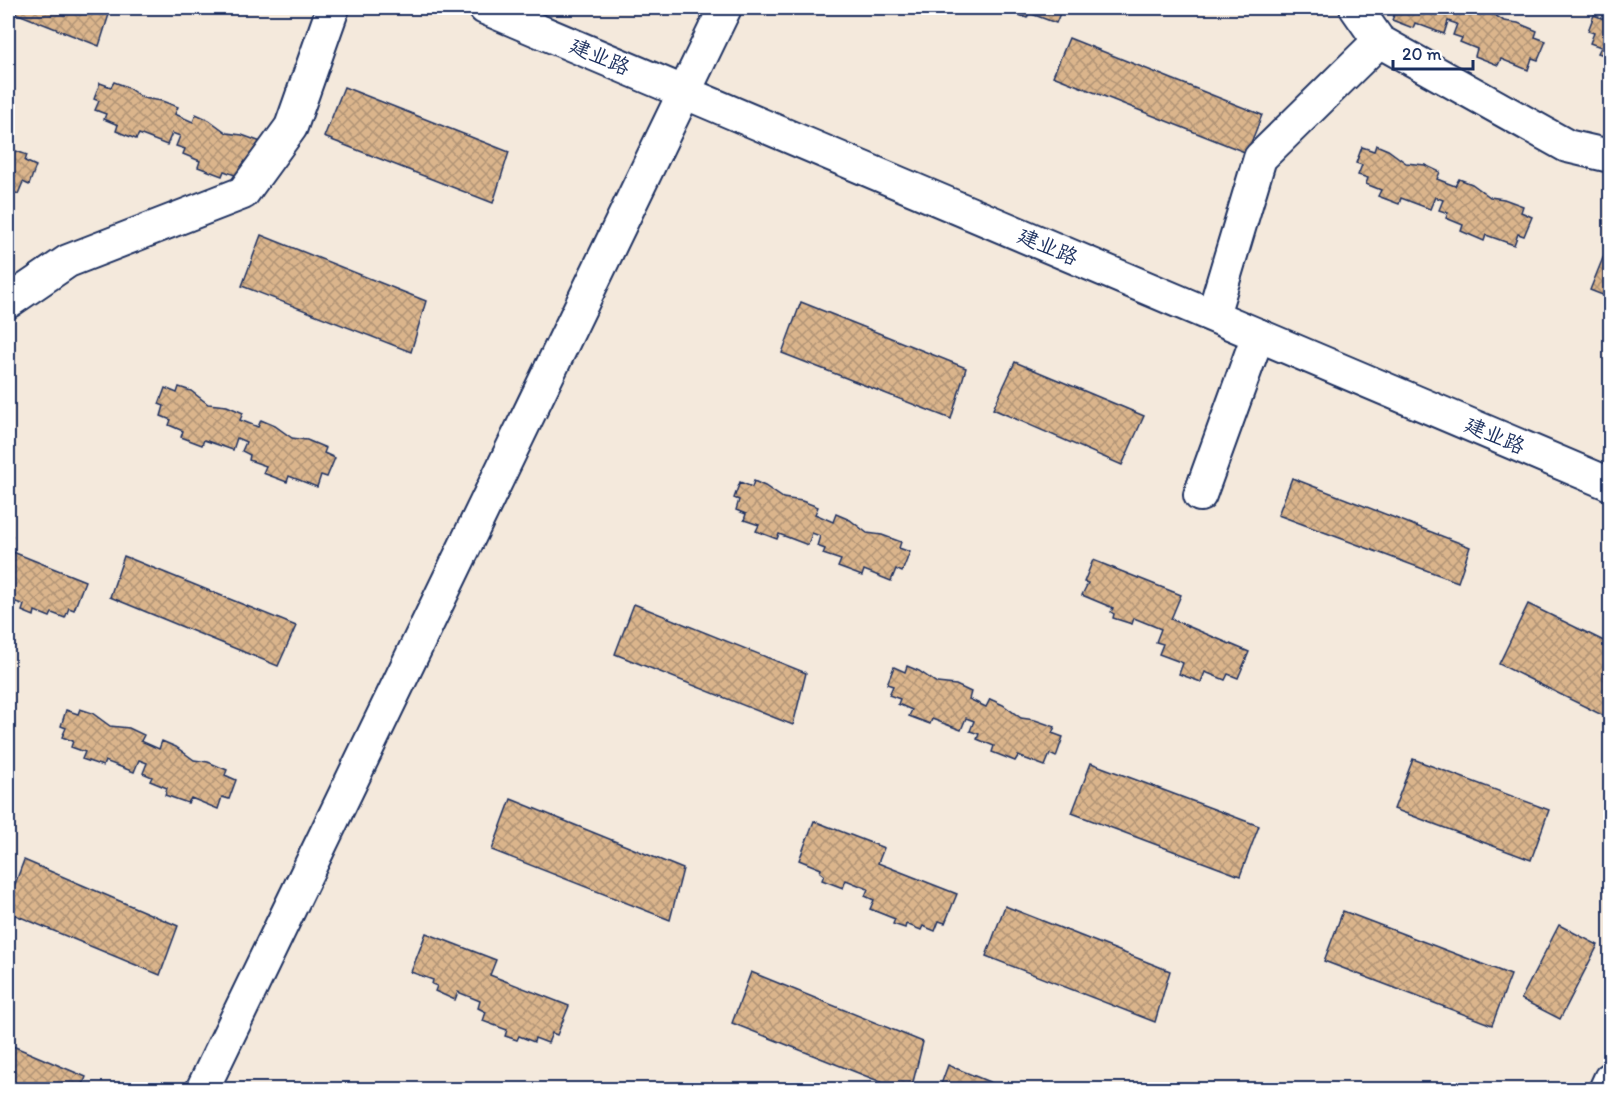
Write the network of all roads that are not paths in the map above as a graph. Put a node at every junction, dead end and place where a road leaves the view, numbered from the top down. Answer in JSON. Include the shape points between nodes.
{"nodes":[{"id":1,"x":333,"y":8,"type":"edge"},
{"id":2,"x":485,"y":8,"type":"edge"},
{"id":3,"x":725,"y":8,"type":"edge"},
{"id":4,"x":1356,"y":8,"type":"edge"},
{"id":5,"x":1379,"y":41,"type":"junction"},
{"id":6,"x":685,"y":92,"type":"junction"},
{"id":7,"x":1611,"y":156,"type":"edge"},
{"id":8,"x":8,"y":302,"type":"edge"},
{"id":9,"x":1213,"y":315,"type":"junction"},
{"id":10,"x":1258,"y":335,"type":"junction"},
{"id":11,"x":1611,"y":484,"type":"edge"},
{"id":12,"x":1200,"y":495,"type":"dead end"},
{"id":13,"x":1611,"y":1079,"type":"edge"},
{"id":14,"x":202,"y":1089,"type":"edge"},
{"id":15,"x":1605,"y":1089,"type":"edge"}],
"edges":[{"from":1,"to":8,"type":"street","via":[[291,127],[243,193],[69,261]]},
{"from":2,"to":6,"type":"street","name":"建业路"},
{"from":3,"to":6,"type":"street"},
{"from":4,"to":5,"type":"street"},
{"from":5,"to":7,"type":"street","via":[[1567,146]]},
{"from":5,"to":9,"type":"street","via":[[1260,158]]},
{"from":6,"to":9,"type":"street","name":"建业路"},
{"from":6,"to":14,"type":"street"},
{"from":9,"to":10,"type":"street","name":"建业路"},
{"from":10,"to":11,"type":"street","name":"建业路"},
{"from":10,"to":12,"type":"street"},
{"from":13,"to":15,"type":"street"}]}
